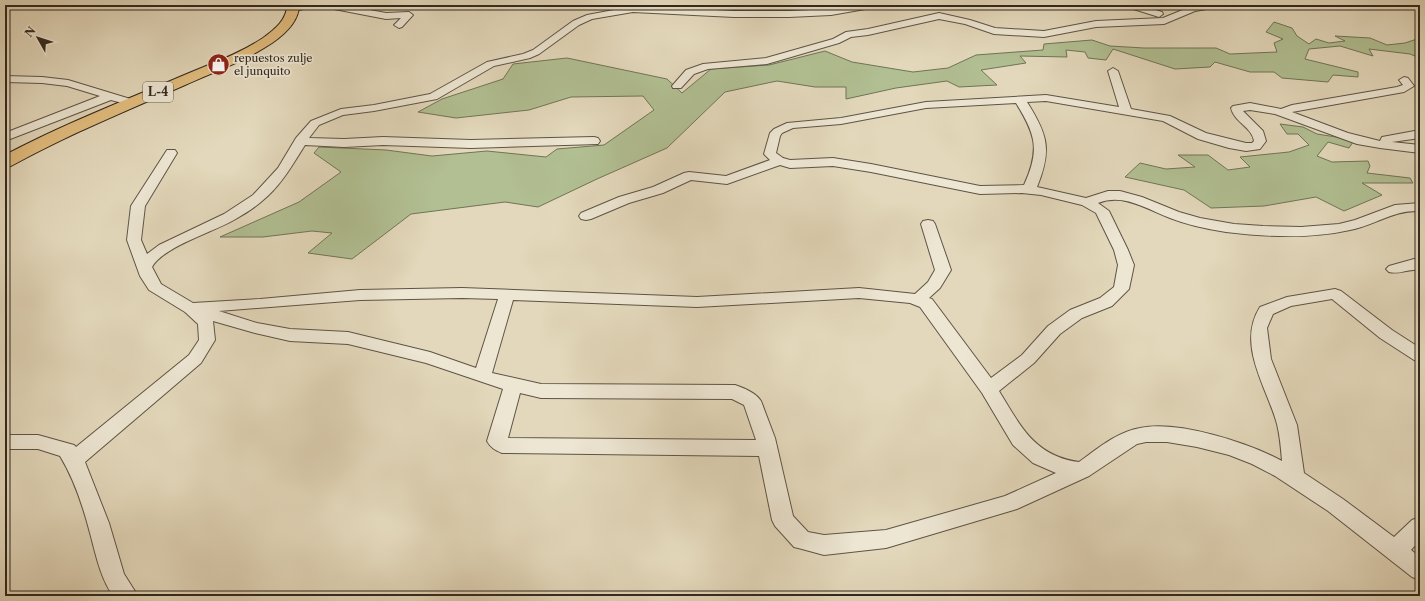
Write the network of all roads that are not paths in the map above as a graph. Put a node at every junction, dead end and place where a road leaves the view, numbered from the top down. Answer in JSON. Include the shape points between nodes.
{"nodes":[{"id":1,"x":329,"y":5,"type":"edge"},
{"id":2,"x":611,"y":5,"type":"edge"},
{"id":3,"x":872,"y":5,"type":"edge"},
{"id":4,"x":1130,"y":5,"type":"edge"},
{"id":5,"x":1215,"y":5,"type":"edge"},
{"id":6,"x":1295,"y":5,"type":"edge"},
{"id":7,"x":1342,"y":5,"type":"edge"},
{"id":8,"x":297,"y":6,"type":"edge"},
{"id":9,"x":633,"y":9,"type":"junction"},
{"id":10,"x":1159,"y":14,"type":"dead end"},
{"id":11,"x":399,"y":25,"type":"dead end"},
{"id":12,"x":1113,"y":71,"type":"dead end"},
{"id":13,"x":5,"y":78,"type":"edge"},
{"id":14,"x":1404,"y":80,"type":"dead end"},
{"id":15,"x":678,"y":86,"type":"dead end"},
{"id":16,"x":110,"y":96,"type":"junction"},
{"id":17,"x":1019,"y":99,"type":"junction"},
{"id":18,"x":133,"y":103,"type":"junction"},
{"id":19,"x":1126,"y":111,"type":"junction"},
{"id":20,"x":1280,"y":113,"type":"junction"},
{"id":21,"x":1420,"y":134,"type":"edge"},
{"id":22,"x":5,"y":137,"type":"edge"},
{"id":23,"x":300,"y":141,"type":"junction"},
{"id":24,"x":594,"y":141,"type":"dead end"},
{"id":25,"x":1373,"y":143,"type":"junction"},
{"id":26,"x":1420,"y":149,"type":"edge"},
{"id":27,"x":171,"y":153,"type":"dead end"},
{"id":28,"x":779,"y":161,"type":"junction"},
{"id":29,"x":5,"y":162,"type":"edge"},
{"id":30,"x":1029,"y":190,"type":"junction"},
{"id":31,"x":1088,"y":202,"type":"junction"},
{"id":32,"x":1420,"y":207,"type":"edge"},
{"id":33,"x":586,"y":216,"type":"dead end"},
{"id":34,"x":928,"y":224,"type":"dead end"},
{"id":35,"x":1420,"y":264,"type":"edge"},
{"id":36,"x":145,"y":267,"type":"junction"},
{"id":37,"x":1394,"y":269,"type":"dead end"},
{"id":38,"x":507,"y":295,"type":"junction"},
{"id":39,"x":917,"y":300,"type":"junction"},
{"id":40,"x":190,"y":308,"type":"junction"},
{"id":41,"x":1420,"y":356,"type":"edge"},
{"id":42,"x":482,"y":376,"type":"junction"},
{"id":43,"x":513,"y":385,"type":"junction"},
{"id":44,"x":989,"y":389,"type":"junction"},
{"id":45,"x":5,"y":442,"type":"edge"},
{"id":46,"x":767,"y":448,"type":"junction"},
{"id":47,"x":73,"y":461,"type":"junction"},
{"id":48,"x":1082,"y":470,"type":"junction"},
{"id":49,"x":1295,"y":479,"type":"junction"},
{"id":50,"x":1420,"y":526,"type":"edge"},
{"id":51,"x":1395,"y":551,"type":"junction"},
{"id":52,"x":1420,"y":570,"type":"edge"},
{"id":53,"x":126,"y":596,"type":"edge"}],
"edges":[{"from":1,"to":11,"type":"street","via":[[386,16],[409,15]]},
{"from":2,"to":9,"type":"street"},
{"from":3,"to":9,"type":"street","via":[[831,12],[782,14]]},
{"from":4,"to":10,"type":"street"},
{"from":5,"to":15,"type":"street","via":[[1194,9],[1164,21],[1096,24],[1044,34],[994,31],[939,16],[849,34],[836,41],[767,61],[707,66],[690,72]]},
{"from":6,"to":7,"type":"street"},
{"from":8,"to":18,"type":"main road","number":"L-4","via":[[286,24],[239,57]]},
{"from":9,"to":23,"type":"street","via":[[590,17],[536,52],[490,64],[434,97],[341,112],[327,117],[315,123]]},
{"from":12,"to":19,"type":"street"},
{"from":13,"to":16,"type":"street","via":[[68,83]]},
{"from":14,"to":20,"type":"street","via":[[1409,86],[1400,90],[1292,108]]},
{"from":16,"to":18,"type":"street"},
{"from":16,"to":22,"type":"street"},
{"from":17,"to":19,"type":"street","via":[[1046,98]]},
{"from":17,"to":28,"type":"street","via":[[926,105],[841,121],[791,125],[778,131],[774,136],[770,154]]},
{"from":17,"to":30,"type":"street","via":[[1038,131],[1041,149],[1036,174]]},
{"from":18,"to":29,"type":"main road","number":"L-4","via":[[26,150]]},
{"from":19,"to":20,"type":"street","via":[[1166,118],[1202,136],[1246,147],[1256,146],[1260,141],[1259,134],[1238,113],[1237,108],[1257,107]]},
{"from":20,"to":25,"type":"street"},
{"from":21,"to":25,"type":"street"},
{"from":23,"to":24,"type":"street","via":[[471,144]]},
{"from":23,"to":36,"type":"street","via":[[283,170],[258,198],[229,217],[164,248],[149,260]]},
{"from":25,"to":26,"type":"street"},
{"from":27,"to":36,"type":"street","via":[[138,206],[134,240]]},
{"from":28,"to":30,"type":"street","via":[[790,164],[833,162],[980,190]]},
{"from":28,"to":33,"type":"street","via":[[727,180],[689,176]]},
{"from":30,"to":31,"type":"street"},
{"from":31,"to":32,"type":"street","via":[[1111,195],[1122,196],[1180,218],[1208,225],[1292,231],[1322,231],[1352,226],[1385,211]]},
{"from":31,"to":44,"type":"street","via":[[1102,211],[1121,250],[1126,265],[1121,289],[1106,302],[1076,314],[1060,326],[1028,359]]},
{"from":34,"to":39,"type":"street","via":[[943,270],[934,285]]},
{"from":35,"to":37,"type":"street"},
{"from":36,"to":40,"type":"street","via":[[155,287]]},
{"from":38,"to":39,"type":"street","via":[[697,302],[859,293]]},
{"from":38,"to":40,"type":"street","via":[[360,295]]},
{"from":38,"to":42,"type":"street"},
{"from":39,"to":44,"type":"street","via":[[926,303]]},
{"from":40,"to":42,"type":"street","via":[[255,328],[290,335],[348,338],[430,358]]},
{"from":40,"to":47,"type":"street","via":[[206,322],[207,340],[195,359]]},
{"from":41,"to":49,"type":"street","via":[[1386,334],[1335,294],[1287,302],[1266,311],[1258,328],[1262,359],[1287,425]]},
{"from":42,"to":43,"type":"street"},
{"from":43,"to":46,"type":"street","via":[[541,391],[735,392],[752,401]]},
{"from":43,"to":46,"type":"street","via":[[497,441],[502,445]]},
{"from":44,"to":48,"type":"street","via":[[1014,431],[1032,452],[1047,462]]},
{"from":45,"to":47,"type":"street","via":[[38,442],[67,450]]},
{"from":46,"to":48,"type":"street","via":[[783,520],[802,540],[824,544],[886,539],[1010,503]]},
{"from":47,"to":53,"type":"street","via":[[79,470],[98,523],[114,579]]},
{"from":48,"to":49,"type":"street","via":[[1137,435],[1170,435],[1211,442],[1243,453]]},
{"from":49,"to":51,"type":"street"},
{"from":50,"to":51,"type":"street"},
{"from":51,"to":52,"type":"street"}]}
